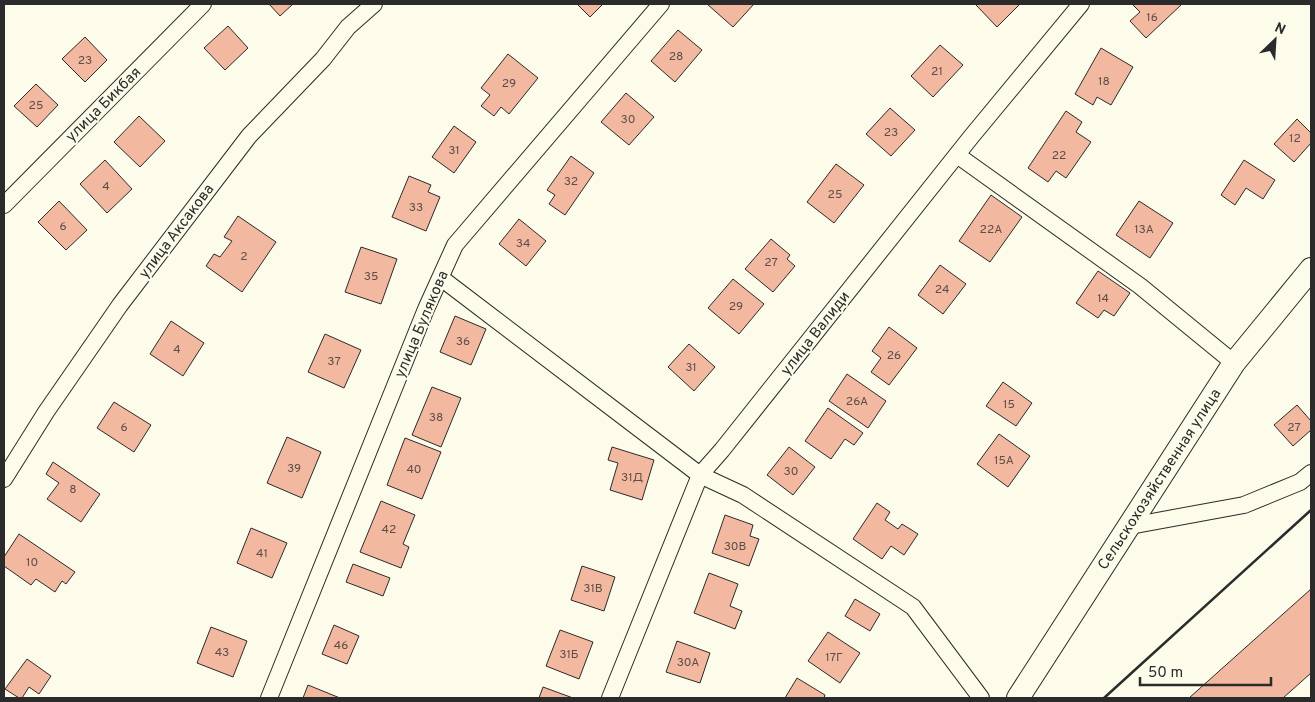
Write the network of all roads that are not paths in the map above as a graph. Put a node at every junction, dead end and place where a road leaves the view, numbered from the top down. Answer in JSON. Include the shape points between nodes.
{"nodes":[{"id":1,"x":202,"y":4,"type":"edge"},
{"id":2,"x":374,"y":4,"type":"edge"},
{"id":3,"x":661,"y":4,"type":"edge"},
{"id":4,"x":1081,"y":4,"type":"edge"},
{"id":5,"x":956,"y":155,"type":"junction"},
{"id":6,"x":4,"y":205,"type":"edge"},
{"id":7,"x":1311,"y":269,"type":"edge"},
{"id":8,"x":441,"y":278,"type":"junction"},
{"id":9,"x":1234,"y":363,"type":"junction"},
{"id":10,"x":1311,"y":473,"type":"edge"},
{"id":11,"x":700,"y":475,"type":"junction"},
{"id":12,"x":4,"y":479,"type":"edge"},
{"id":13,"x":1130,"y":526,"type":"junction"},
{"id":14,"x":268,"y":698,"type":"edge"},
{"id":15,"x":610,"y":698,"type":"edge"},
{"id":16,"x":981,"y":698,"type":"edge"},
{"id":17,"x":1018,"y":698,"type":"edge"}],
"edges":[{"from":1,"to":6,"type":"street","name":"улица Бикбая"},
{"from":2,"to":12,"type":"street","name":"улица Аксакова","via":[[348,27],[323,59],[249,136],[120,305]]},
{"from":3,"to":8,"type":"street","name":"улица Булякова","via":[[454,245]]},
{"from":4,"to":5,"type":"street","name":"улица Валиди"},
{"from":5,"to":9,"type":"street","via":[[1140,286]]},
{"from":5,"to":11,"type":"street","name":"улица Валиди"},
{"from":7,"to":9,"type":"main road","name":"Сельскохозяйственная улица"},
{"from":8,"to":11,"type":"street"},
{"from":8,"to":14,"type":"street","name":"улица Булякова"},
{"from":9,"to":13,"type":"main road","name":"Сельскохозяйственная улица"},
{"from":10,"to":13,"type":"street","via":[[1300,482],[1244,505]]},
{"from":11,"to":15,"type":"street","name":"улица Валиди"},
{"from":11,"to":16,"type":"street","via":[[743,495],[913,607]]},
{"from":13,"to":17,"type":"main road","name":"Сельскохозяйственная улица"}]}
